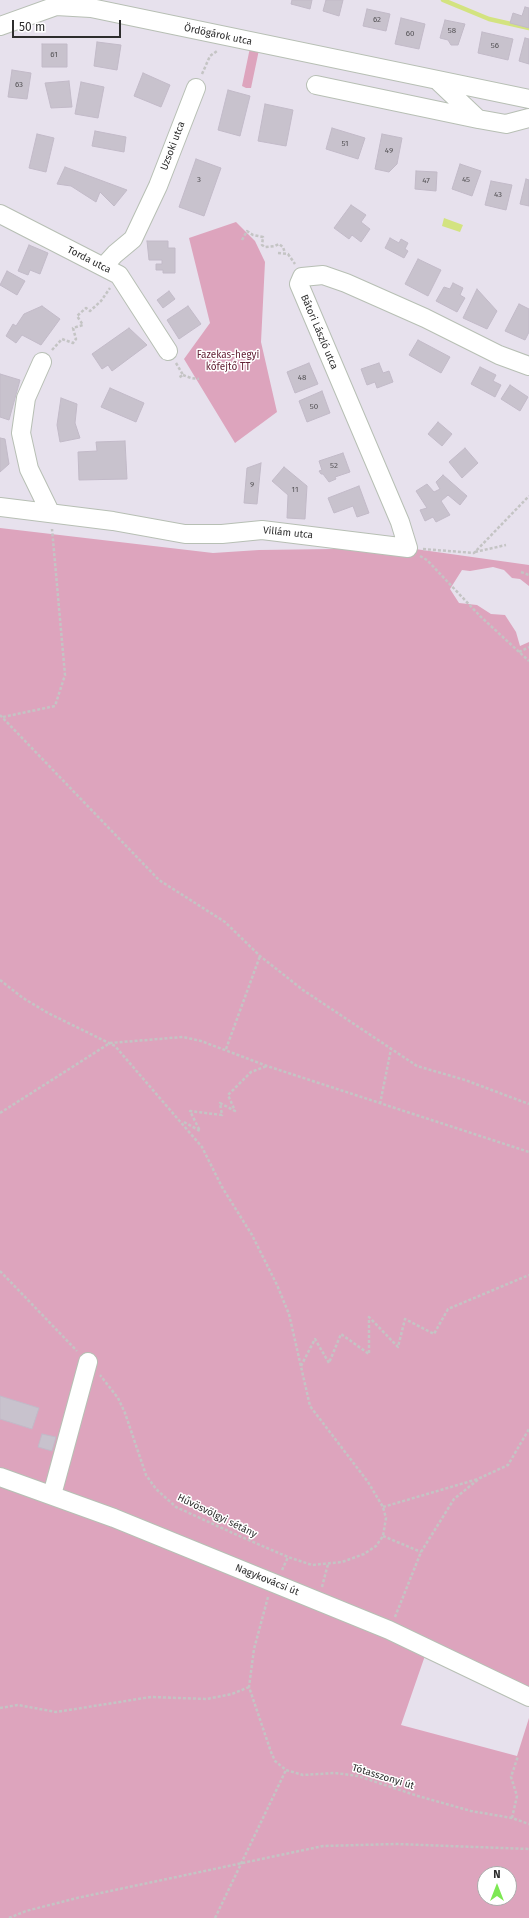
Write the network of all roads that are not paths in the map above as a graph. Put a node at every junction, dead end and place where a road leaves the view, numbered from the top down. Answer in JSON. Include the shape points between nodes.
{"nodes":[{"id":1,"x":0,"y":26,"type":"edge"},
{"id":2,"x":438,"y":81,"type":"junction"},
{"id":3,"x":316,"y":85,"type":"dead end"},
{"id":4,"x":196,"y":88,"type":"road end"},
{"id":5,"x":529,"y":99,"type":"edge"},
{"id":6,"x":529,"y":118,"type":"edge"},
{"id":7,"x":478,"y":119,"type":"junction"},
{"id":8,"x":506,"y":124,"type":"junction"},
{"id":9,"x":529,"y":129,"type":"edge"},
{"id":10,"x":0,"y":214,"type":"edge"},
{"id":11,"x":104,"y":266,"type":"junction"},
{"id":12,"x":168,"y":351,"type":"dead end"},
{"id":13,"x":42,"y":362,"type":"road end"},
{"id":14,"x":529,"y":366,"type":"edge"},
{"id":15,"x":0,"y":507,"type":"edge"},
{"id":16,"x":50,"y":512,"type":"junction"},
{"id":17,"x":408,"y":548,"type":"joint"},
{"id":18,"x":88,"y":1362,"type":"road end"},
{"id":19,"x":0,"y":1477,"type":"edge"},
{"id":20,"x":52,"y":1495,"type":"junction"},
{"id":21,"x":529,"y":1697,"type":"edge"}],
"edges":[{"from":1,"to":2,"type":"street","name":"Ördögárok utca","via":[[56,6],[91,8]]},
{"from":2,"to":5,"type":"street","name":"Ördögárok utca"},
{"from":2,"to":7,"type":"street"},
{"from":3,"to":7,"type":"street"},
{"from":4,"to":11,"type":"street","name":"Uzsoki utca","via":[[158,186],[134,238]]},
{"from":6,"to":8,"type":"street"},
{"from":7,"to":8,"type":"street"},
{"from":8,"to":9,"type":"street"},
{"from":10,"to":11,"type":"street","name":"Torda utca"},
{"from":11,"to":12,"type":"street","name":"Torda utca","via":[[119,275]]},
{"from":13,"to":16,"type":"street","via":[[26,398],[21,432],[29,468]]},
{"from":14,"to":17,"type":"street","name":"Bátori László utca","via":[[499,355],[346,283],[323,276],[302,277],[299,284],[400,522]]},
{"from":15,"to":16,"type":"street","name":"Villám utca"},
{"from":16,"to":17,"type":"street","name":"Villám utca","via":[[185,534],[262,530]]},
{"from":18,"to":20,"type":"street"},
{"from":19,"to":20,"type":"street","name":"Nagykovácsi út"},
{"from":20,"to":21,"type":"street","name":"Nagykovácsi út","via":[[389,1630]]}]}
